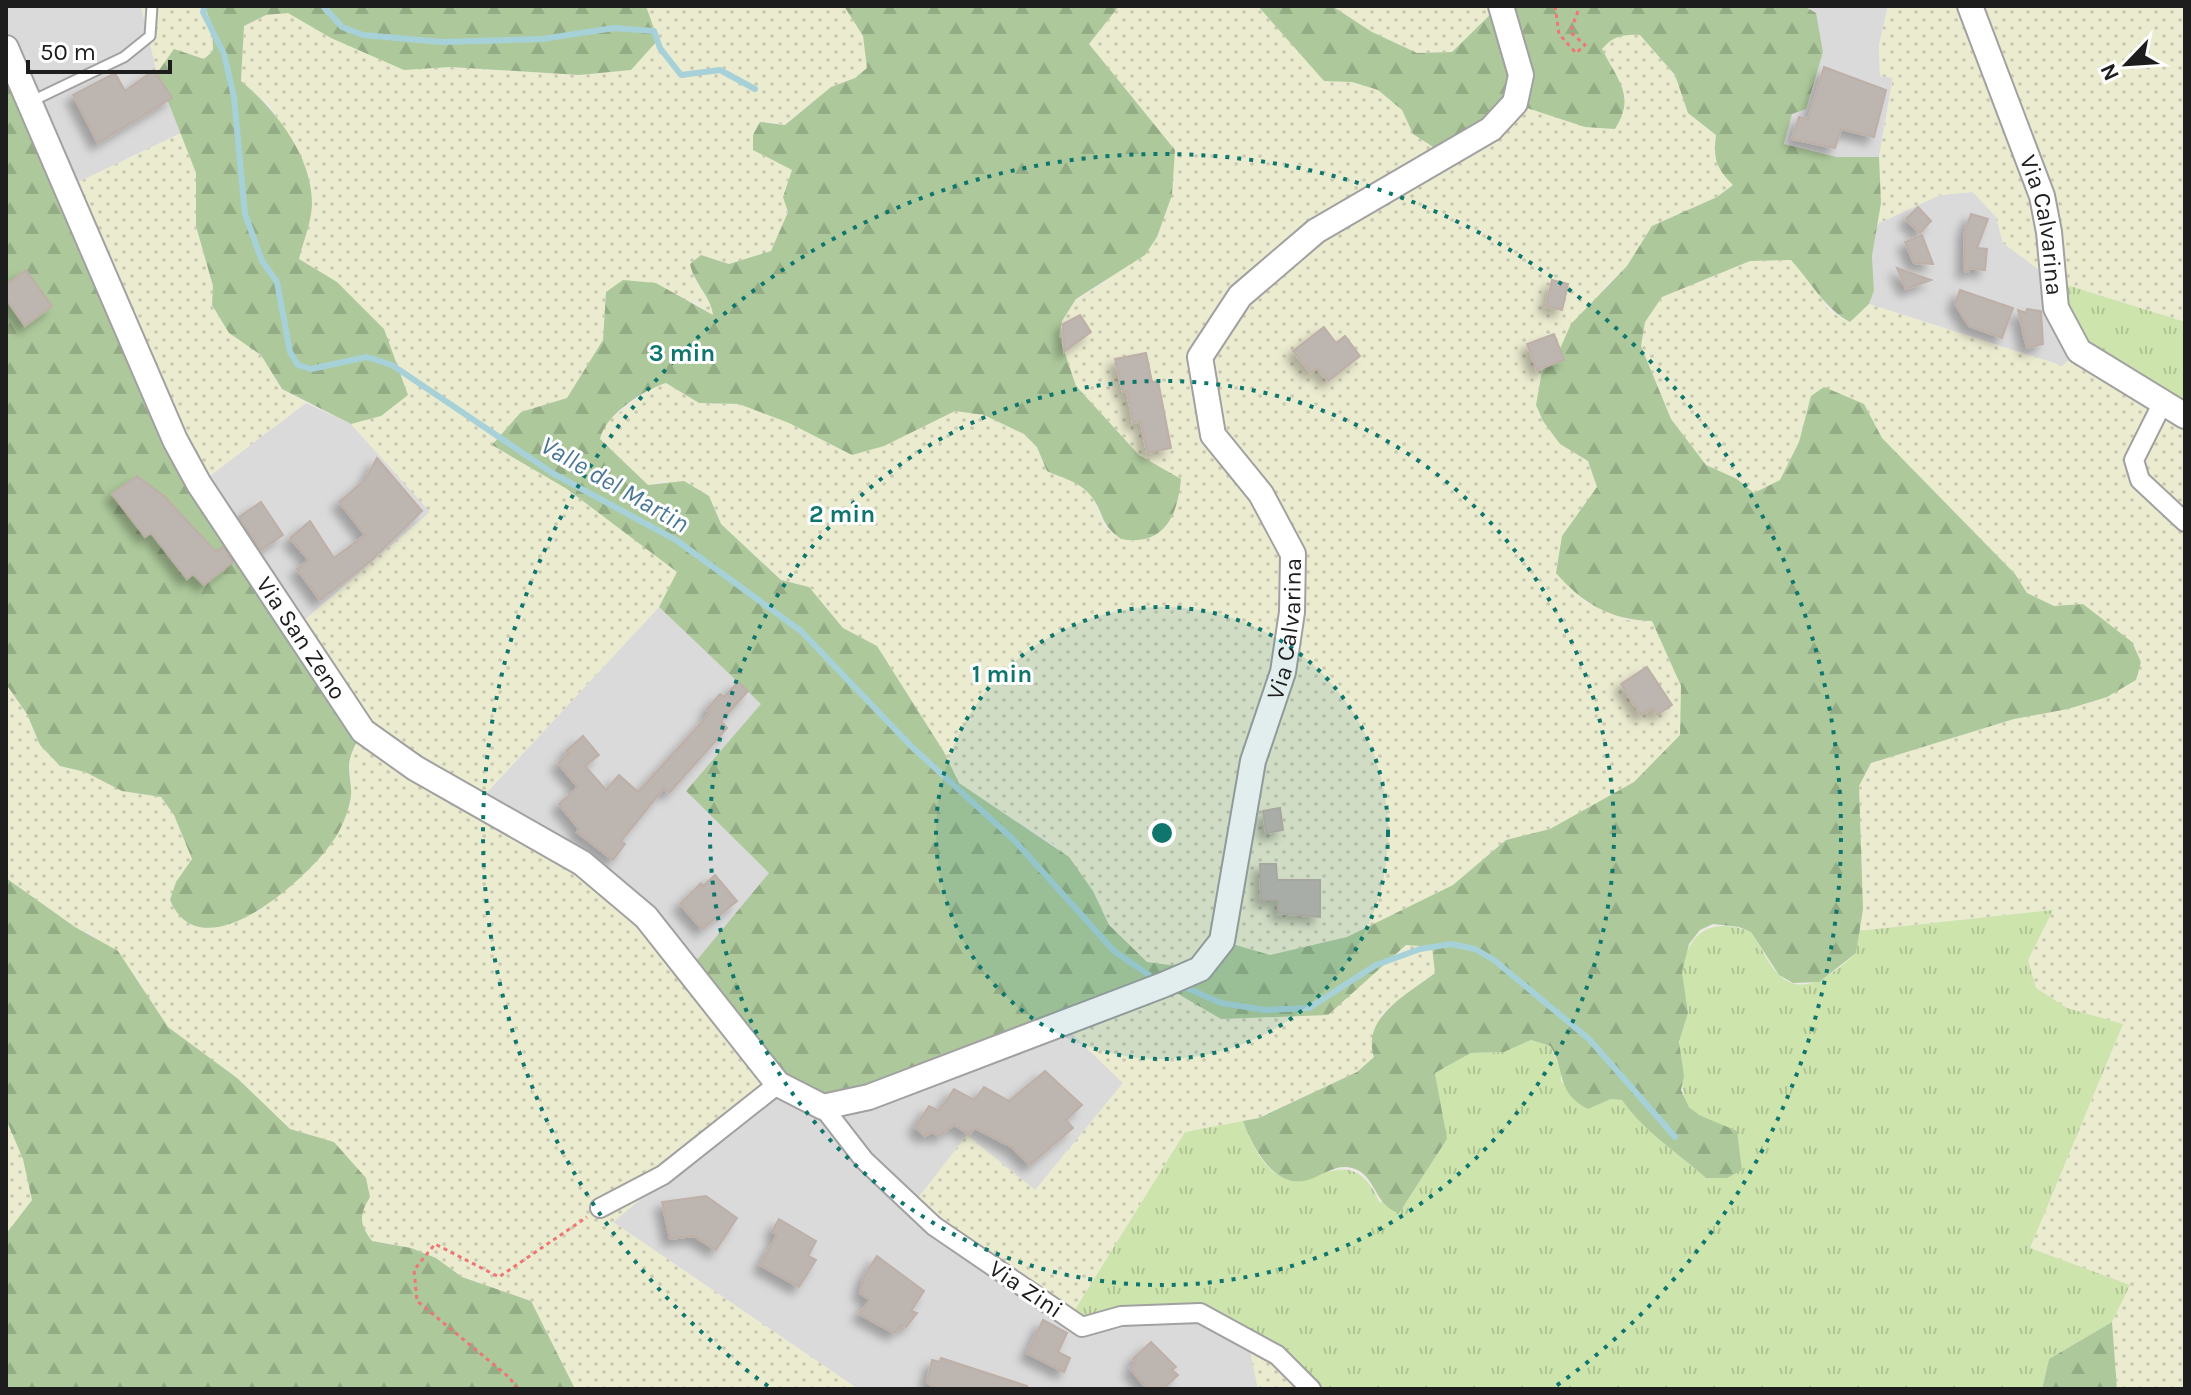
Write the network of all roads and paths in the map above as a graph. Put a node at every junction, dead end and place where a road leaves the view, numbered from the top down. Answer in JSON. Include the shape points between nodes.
{"nodes":[{"id":1,"x":152,"y":6,"type":"edge"},
{"id":2,"x":1501,"y":6,"type":"edge"},
{"id":3,"x":1555,"y":6,"type":"edge"},
{"id":4,"x":1580,"y":6,"type":"edge"},
{"id":5,"x":1970,"y":6,"type":"edge"},
{"id":6,"x":6,"y":48,"type":"edge"},
{"id":7,"x":29,"y":102,"type":"junction"},
{"id":8,"x":2163,"y":402,"type":"junction"},
{"id":9,"x":2185,"y":416,"type":"edge"},
{"id":10,"x":2185,"y":522,"type":"edge"},
{"id":11,"x":778,"y":1084,"type":"junction"},
{"id":12,"x":823,"y":1107,"type":"junction"},
{"id":13,"x":600,"y":1208,"type":"joint"},
{"id":14,"x":517,"y":1389,"type":"edge"},
{"id":15,"x":1311,"y":1389,"type":"edge"}],
"edges":[{"from":1,"to":7,"type":"lane","via":[[150,36],[124,57]]},
{"from":2,"to":12,"type":"street","name":"Via Calvarina","via":[[1521,75],[1515,103],[1491,129],[1316,231],[1240,296],[1200,357],[1213,435],[1261,494],[1293,554],[1283,672],[1253,761],[1222,941],[1200,969],[1163,985],[869,1097]]},
{"from":3,"to":4,"type":"path","via":[[1559,34],[1576,53],[1585,45],[1570,32]]},
{"from":5,"to":8,"type":"street","name":"Via Calvarina","via":[[2042,196],[2056,308],[2079,351]]},
{"from":6,"to":7,"type":"street","name":"Via San Zeno"},
{"from":7,"to":11,"type":"street","name":"Via San Zeno","via":[[175,440],[363,731],[415,768],[582,863],[636,908]]},
{"from":8,"to":9,"type":"street","name":"Via Calvarina"},
{"from":8,"to":10,"type":"street","via":[[2134,460],[2140,480]]},
{"from":11,"to":12,"type":"street"},
{"from":11,"to":13,"type":"street","via":[[663,1175]]},
{"from":12,"to":15,"type":"street","name":"Via Zini","via":[[864,1160],[934,1226],[1082,1327],[1121,1316],[1200,1313],[1277,1355]]},
{"from":13,"to":14,"type":"path","via":[[499,1277],[435,1244],[414,1270],[417,1301]]}]}
